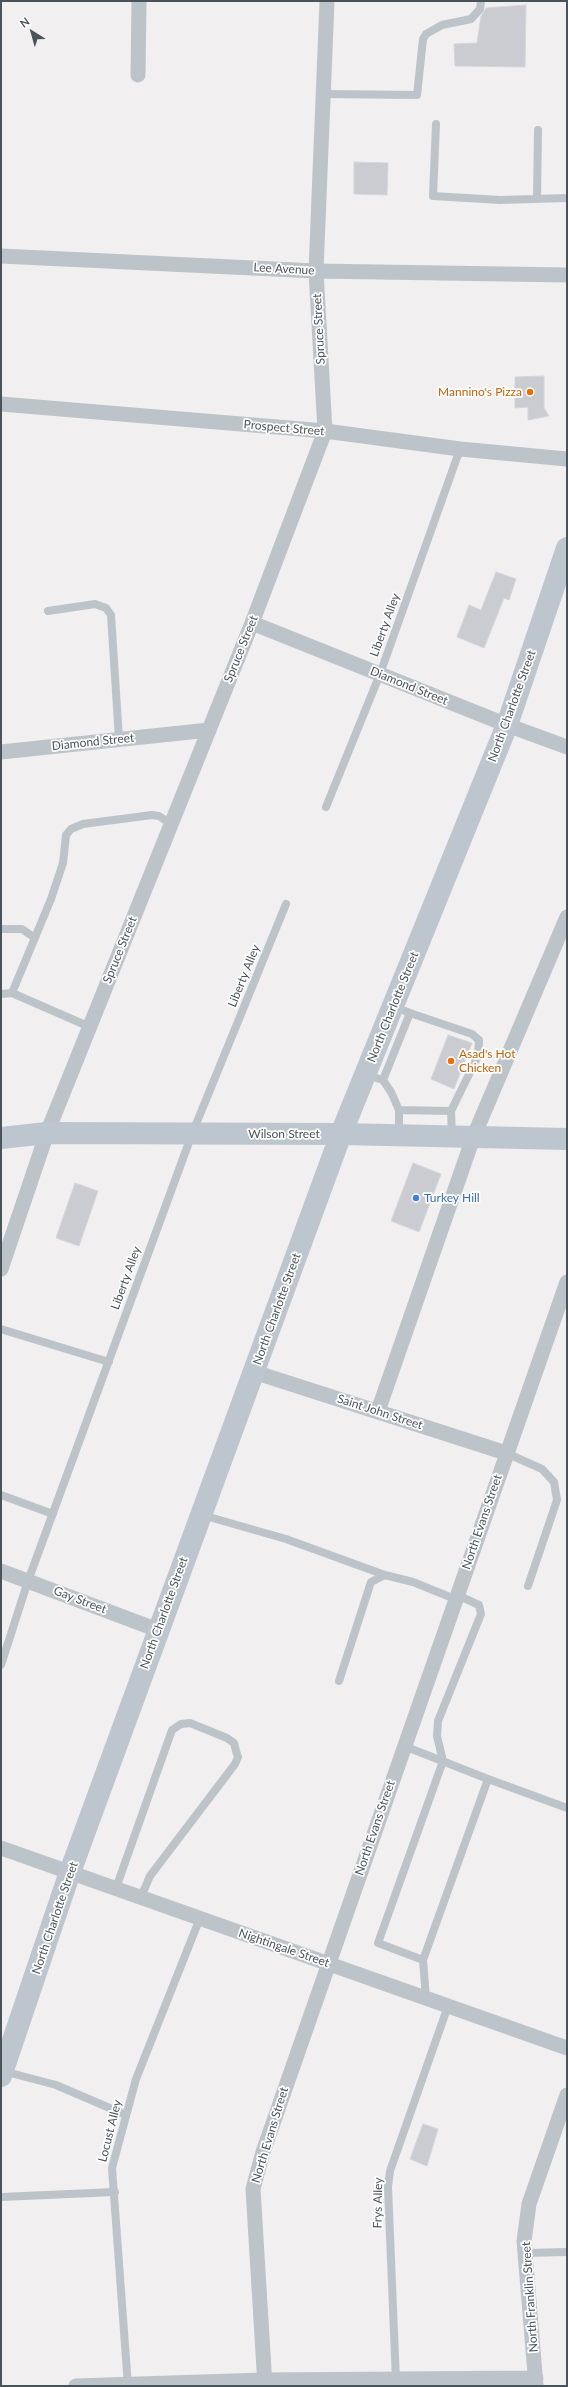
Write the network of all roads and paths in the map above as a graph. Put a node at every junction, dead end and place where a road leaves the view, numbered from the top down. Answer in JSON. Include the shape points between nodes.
{"nodes":[{"id":1,"x":139,"y":1,"type":"edge"},
{"id":2,"x":327,"y":1,"type":"edge"},
{"id":3,"x":481,"y":1,"type":"edge"},
{"id":4,"x":138,"y":76,"type":"dead end"},
{"id":5,"x":323,"y":94,"type":"junction"},
{"id":6,"x":436,"y":124,"type":"dead end"},
{"id":7,"x":538,"y":130,"type":"dead end"},
{"id":8,"x":567,"y":198,"type":"edge"},
{"id":9,"x":537,"y":199,"type":"junction"},
{"id":10,"x":1,"y":256,"type":"edge"},
{"id":11,"x":316,"y":271,"type":"junction"},
{"id":12,"x":567,"y":275,"type":"edge"},
{"id":13,"x":1,"y":404,"type":"edge"},
{"id":14,"x":325,"y":431,"type":"junction"},
{"id":15,"x":460,"y":449,"type":"junction"},
{"id":16,"x":567,"y":458,"type":"edge"},
{"id":17,"x":567,"y":548,"type":"edge"},
{"id":18,"x":48,"y":611,"type":"dead end"},
{"id":19,"x":252,"y":623,"type":"junction"},
{"id":20,"x":380,"y":674,"type":"junction"},
{"id":21,"x":507,"y":725,"type":"junction"},
{"id":22,"x":209,"y":730,"type":"junction"},
{"id":23,"x":119,"y":739,"type":"junction"},
{"id":24,"x":567,"y":748,"type":"edge"},
{"id":25,"x":1,"y":752,"type":"edge"},
{"id":26,"x":326,"y":807,"type":"dead end"},
{"id":27,"x":171,"y":824,"type":"junction"},
{"id":28,"x":286,"y":904,"type":"dead end"},
{"id":29,"x":567,"y":917,"type":"edge"},
{"id":30,"x":1,"y":929,"type":"edge"},
{"id":31,"x":35,"y":938,"type":"junction"},
{"id":32,"x":12,"y":993,"type":"junction"},
{"id":33,"x":1,"y":994,"type":"edge"},
{"id":34,"x":401,"y":1009,"type":"junction"},
{"id":35,"x":90,"y":1028,"type":"junction"},
{"id":36,"x":374,"y":1078,"type":"junction"},
{"id":37,"x":399,"y":1110,"type":"junction"},
{"id":38,"x":451,"y":1111,"type":"junction"},
{"id":39,"x":47,"y":1134,"type":"junction"},
{"id":40,"x":192,"y":1134,"type":"junction"},
{"id":41,"x":341,"y":1134,"type":"junction"},
{"id":42,"x":399,"y":1136,"type":"junction"},
{"id":43,"x":1,"y":1138,"type":"edge"},
{"id":44,"x":463,"y":1138,"type":"junction"},
{"id":45,"x":567,"y":1139,"type":"edge"},
{"id":46,"x":1,"y":1269,"type":"edge"},
{"id":47,"x":567,"y":1282,"type":"edge"},
{"id":48,"x":1,"y":1329,"type":"edge"},
{"id":49,"x":109,"y":1362,"type":"junction"},
{"id":50,"x":254,"y":1372,"type":"junction"},
{"id":51,"x":378,"y":1411,"type":"junction"},
{"id":52,"x":506,"y":1453,"type":"junction"},
{"id":53,"x":1,"y":1495,"type":"edge"},
{"id":54,"x":53,"y":1514,"type":"junction"},
{"id":55,"x":201,"y":1514,"type":"junction"},
{"id":56,"x":1,"y":1571,"type":"edge"},
{"id":57,"x":385,"y":1575,"type":"junction"},
{"id":58,"x":28,"y":1581,"type":"junction"},
{"id":59,"x":528,"y":1586,"type":"dead end"},
{"id":60,"x":456,"y":1597,"type":"junction"},
{"id":61,"x":158,"y":1630,"type":"junction"},
{"id":62,"x":1,"y":1665,"type":"edge"},
{"id":63,"x":339,"y":1681,"type":"dead end"},
{"id":64,"x":404,"y":1746,"type":"junction"},
{"id":65,"x":443,"y":1761,"type":"junction"},
{"id":66,"x":488,"y":1779,"type":"junction"},
{"id":67,"x":567,"y":1808,"type":"edge"},
{"id":68,"x":1,"y":1848,"type":"edge"},
{"id":69,"x":70,"y":1872,"type":"junction"},
{"id":70,"x":116,"y":1888,"type":"junction"},
{"id":71,"x":141,"y":1897,"type":"junction"},
{"id":72,"x":200,"y":1918,"type":"junction"},
{"id":73,"x":423,"y":1960,"type":"junction"},
{"id":74,"x":328,"y":1963,"type":"junction"},
{"id":75,"x":426,"y":1998,"type":"junction"},
{"id":76,"x":448,"y":2006,"type":"junction"},
{"id":77,"x":567,"y":2048,"type":"edge"},
{"id":78,"x":2,"y":2074,"type":"edge"},
{"id":79,"x":567,"y":2094,"type":"edge"},
{"id":80,"x":126,"y":2115,"type":"junction"},
{"id":81,"x":114,"y":2192,"type":"junction"},
{"id":82,"x":1,"y":2197,"type":"edge"},
{"id":83,"x":567,"y":2252,"type":"edge"},
{"id":84,"x":526,"y":2253,"type":"junction"},
{"id":85,"x":536,"y":2382,"type":"edge"},
{"id":86,"x":265,"y":2383,"type":"edge"},
{"id":87,"x":396,"y":2383,"type":"edge"},
{"id":88,"x":128,"y":2385,"type":"edge"},
{"id":89,"x":76,"y":2386,"type":"edge"}],
"edges":[{"from":1,"to":4,"type":"street"},
{"from":2,"to":5,"type":"street","name":"Spruce Street"},
{"from":3,"to":5,"type":"lane","via":[[480,9],[471,19],[442,25],[422,39],[417,95]]},
{"from":5,"to":11,"type":"street","name":"Spruce Street"},
{"from":6,"to":9,"type":"lane","via":[[433,196],[500,200]]},
{"from":7,"to":9,"type":"lane"},
{"from":8,"to":9,"type":"lane"},
{"from":10,"to":11,"type":"street","name":"Lee Avenue"},
{"from":11,"to":12,"type":"street","name":"Lee Avenue"},
{"from":11,"to":14,"type":"street","name":"Spruce Street"},
{"from":13,"to":14,"type":"street","name":"Prospect Street"},
{"from":14,"to":15,"type":"street","name":"Prospect Street"},
{"from":14,"to":19,"type":"street","name":"Spruce Street"},
{"from":15,"to":16,"type":"street","name":"Prospect Street"},
{"from":15,"to":20,"type":"lane","name":"Liberty Alley"},
{"from":17,"to":21,"type":"main road","name":"North Charlotte Street"},
{"from":18,"to":23,"type":"lane","via":[[95,604],[106,608],[111,615]]},
{"from":19,"to":20,"type":"street","name":"Diamond Street"},
{"from":19,"to":22,"type":"street","name":"Spruce Street"},
{"from":20,"to":21,"type":"street","name":"Diamond Street"},
{"from":20,"to":26,"type":"lane","name":"Liberty Alley"},
{"from":21,"to":24,"type":"street","name":"Diamond Street"},
{"from":21,"to":34,"type":"main road","name":"North Charlotte Street"},
{"from":22,"to":23,"type":"street","name":"Diamond Street"},
{"from":22,"to":27,"type":"street","name":"Spruce Street"},
{"from":23,"to":25,"type":"street","name":"Diamond Street"},
{"from":27,"to":31,"type":"lane","via":[[159,816],[152,815],[84,824],[71,829],[66,835],[63,863]]},
{"from":27,"to":35,"type":"street","name":"Spruce Street"},
{"from":28,"to":40,"type":"lane","name":"Liberty Alley"},
{"from":29,"to":44,"type":"street"},
{"from":30,"to":31,"type":"lane","via":[[22,929]]},
{"from":31,"to":32,"type":"lane"},
{"from":32,"to":33,"type":"lane"},
{"from":32,"to":35,"type":"lane"},
{"from":34,"to":36,"type":"main road","name":"North Charlotte Street"},
{"from":34,"to":38,"type":"lane","via":[[472,1034],[479,1040],[478,1056]]},
{"from":35,"to":39,"type":"street","name":"Spruce Street"},
{"from":36,"to":37,"type":"lane","via":[[391,1092]]},
{"from":36,"to":41,"type":"main road","name":"North Charlotte Street"},
{"from":37,"to":38,"type":"lane"},
{"from":37,"to":42,"type":"lane"},
{"from":38,"to":44,"type":"lane"},
{"from":39,"to":40,"type":"main road","name":"Wilson Street"},
{"from":39,"to":43,"type":"main road","name":"Wilson Street"},
{"from":39,"to":46,"type":"street","name":"Spruce Street"},
{"from":40,"to":41,"type":"main road","name":"Wilson Street"},
{"from":40,"to":49,"type":"lane","name":"Liberty Alley"},
{"from":41,"to":42,"type":"main road","name":"Wilson Street"},
{"from":41,"to":50,"type":"main road","name":"North Charlotte Street"},
{"from":42,"to":44,"type":"main road","name":"Wilson Street"},
{"from":44,"to":45,"type":"main road","name":"Wilson Street"},
{"from":44,"to":51,"type":"street"},
{"from":47,"to":52,"type":"street","name":"North Evans Street"},
{"from":48,"to":49,"type":"lane"},
{"from":49,"to":54,"type":"lane","name":"Liberty Alley"},
{"from":50,"to":51,"type":"street","name":"Saint John Street"},
{"from":50,"to":55,"type":"main road","name":"North Charlotte Street"},
{"from":51,"to":52,"type":"street","name":"Saint John Street"},
{"from":52,"to":59,"type":"lane","via":[[542,1469],[554,1482],[557,1500]]},
{"from":52,"to":60,"type":"street","name":"North Evans Street"},
{"from":53,"to":54,"type":"lane"},
{"from":54,"to":58,"type":"lane","name":"Liberty Alley"},
{"from":55,"to":57,"type":"lane","via":[[286,1539]]},
{"from":55,"to":61,"type":"main road","name":"North Charlotte Street"},
{"from":56,"to":58,"type":"street","name":"Gay Street"},
{"from":57,"to":60,"type":"lane"},
{"from":57,"to":63,"type":"lane","via":[[371,1582]]},
{"from":58,"to":61,"type":"street","name":"Gay Street"},
{"from":58,"to":62,"type":"lane","name":"Liberty Alley"},
{"from":60,"to":64,"type":"street","name":"North Evans Street"},
{"from":60,"to":65,"type":"lane","via":[[479,1605],[482,1614],[438,1721],[437,1736]]},
{"from":61,"to":69,"type":"main road","name":"North Charlotte Street"},
{"from":64,"to":65,"type":"lane"},
{"from":64,"to":74,"type":"street","name":"North Evans Street"},
{"from":65,"to":66,"type":"lane"},
{"from":65,"to":73,"type":"lane","via":[[378,1943]]},
{"from":66,"to":67,"type":"lane"},
{"from":66,"to":73,"type":"lane"},
{"from":68,"to":69,"type":"street","name":"Nightingale Street"},
{"from":69,"to":70,"type":"street","name":"Nightingale Street"},
{"from":69,"to":78,"type":"main road","name":"North Charlotte Street"},
{"from":70,"to":71,"type":"street","name":"Nightingale Street"},
{"from":70,"to":71,"type":"lane","via":[[172,1730],[181,1724],[190,1723],[227,1738],[234,1743],[238,1757],[235,1764],[150,1876]]},
{"from":71,"to":72,"type":"street","name":"Nightingale Street"},
{"from":72,"to":74,"type":"street","name":"Nightingale Street"},
{"from":72,"to":80,"type":"lane","name":"Locust Alley","via":[[136,2079]]},
{"from":73,"to":75,"type":"lane"},
{"from":74,"to":75,"type":"street","name":"Nightingale Street"},
{"from":74,"to":86,"type":"street","name":"North Evans Street","via":[[263,2152],[253,2189]]},
{"from":75,"to":76,"type":"street","name":"Nightingale Street"},
{"from":76,"to":77,"type":"street","name":"Nightingale Street"},
{"from":76,"to":87,"type":"lane","name":"Frys Alley","via":[[390,2171],[388,2187]]},
{"from":78,"to":80,"type":"lane","via":[[56,2085]]},
{"from":79,"to":84,"type":"street","name":"North Franklin Street","via":[[529,2204],[524,2241]]},
{"from":80,"to":81,"type":"lane","name":"Locust Alley","via":[[112,2168]]},
{"from":81,"to":82,"type":"lane"},
{"from":81,"to":88,"type":"lane","name":"Locust Alley"},
{"from":83,"to":84,"type":"lane"},
{"from":84,"to":85,"type":"street","name":"North Franklin Street"},
{"from":85,"to":87,"type":"street"},
{"from":86,"to":87,"type":"street"},
{"from":86,"to":88,"type":"street"},
{"from":88,"to":89,"type":"street"}]}
